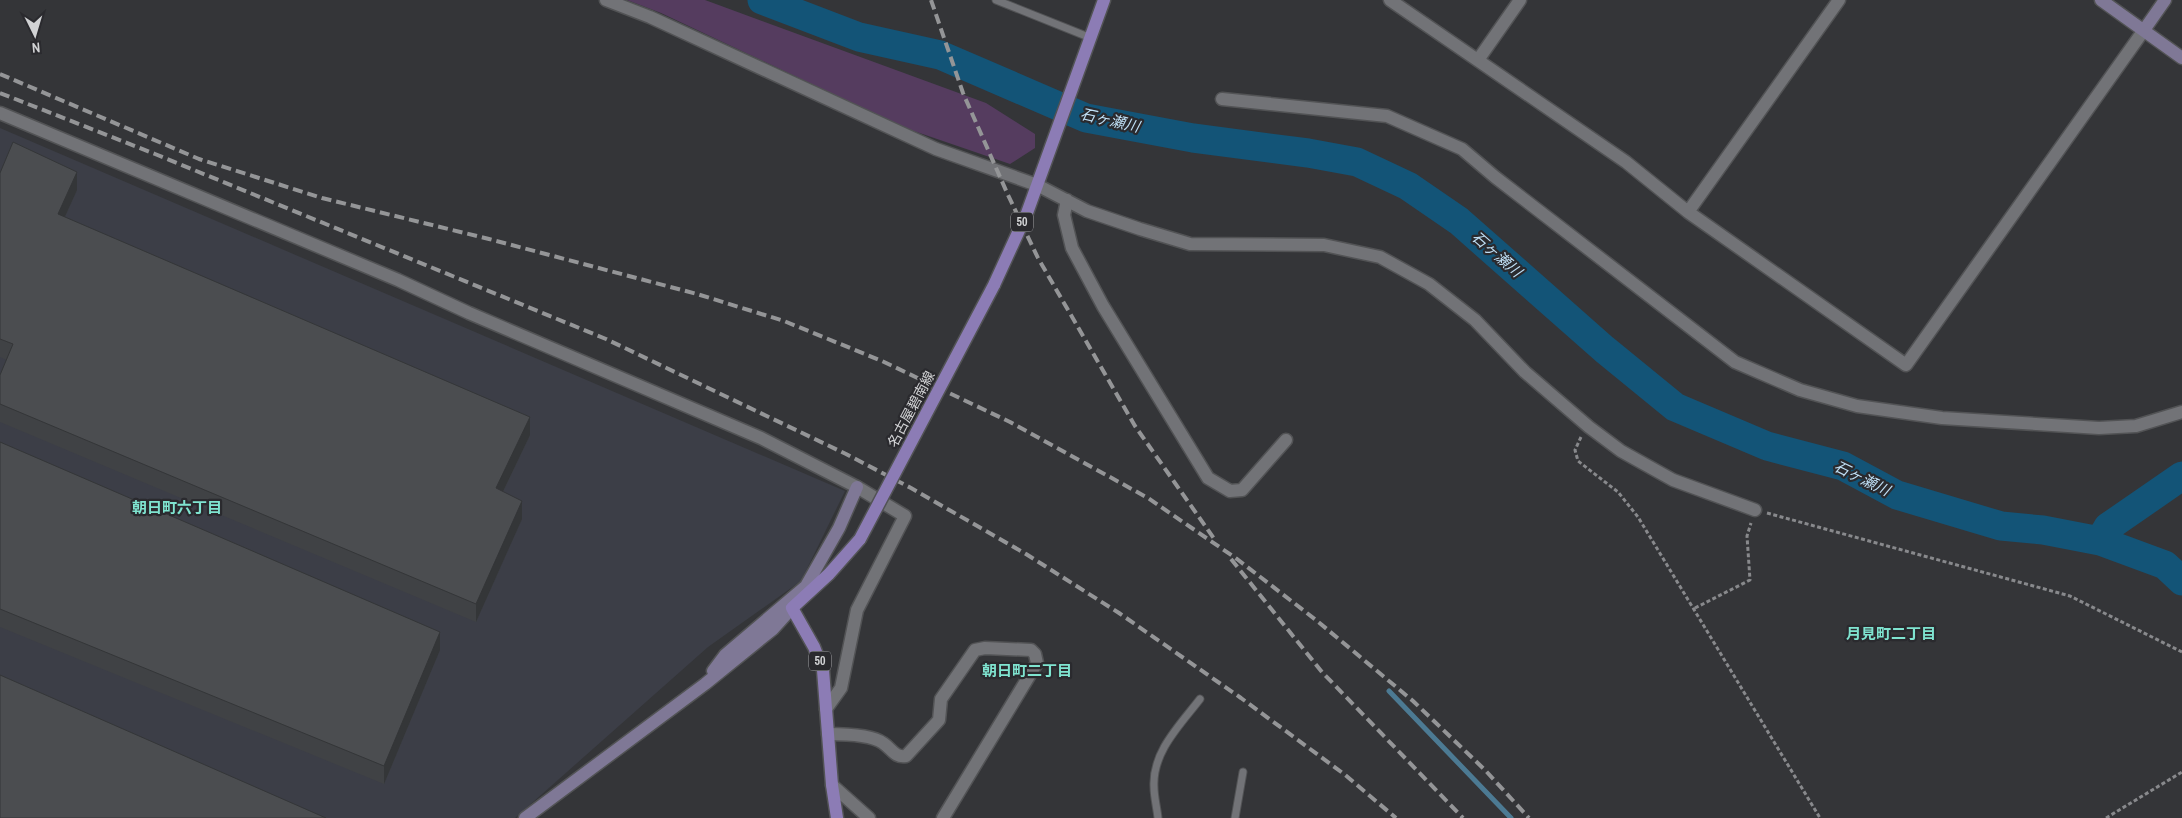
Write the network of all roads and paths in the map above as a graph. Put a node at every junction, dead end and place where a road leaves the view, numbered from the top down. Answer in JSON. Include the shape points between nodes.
{"nodes":[{"id":1,"x":606,"y":0,"type":"edge"},
{"id":2,"x":996,"y":0,"type":"edge"},
{"id":3,"x":1104,"y":0,"type":"edge"},
{"id":4,"x":1390,"y":0,"type":"edge"},
{"id":5,"x":1520,"y":0,"type":"edge"},
{"id":6,"x":1839,"y":0,"type":"edge"},
{"id":7,"x":2102,"y":0,"type":"edge"},
{"id":8,"x":2164,"y":0,"type":"edge"},
{"id":9,"x":2144,"y":30,"type":"junction"},
{"id":10,"x":1092,"y":38,"type":"junction"},
{"id":11,"x":2182,"y":58,"type":"edge"},
{"id":12,"x":1478,"y":60,"type":"junction"},
{"id":13,"x":1222,"y":99,"type":"dead end"},
{"id":14,"x":0,"y":113,"type":"edge"},
{"id":15,"x":1037,"y":185,"type":"junction"},
{"id":16,"x":1067,"y":200,"type":"junction"},
{"id":17,"x":1688,"y":212,"type":"junction"},
{"id":18,"x":2182,"y":412,"type":"edge"},
{"id":19,"x":1589,"y":427,"type":"junction"},
{"id":20,"x":1286,"y":440,"type":"dead end"},
{"id":21,"x":857,"y":487,"type":"junction"},
{"id":22,"x":1755,"y":510,"type":"junction"},
{"id":23,"x":792,"y":608,"type":"junction"},
{"id":24,"x":1695,"y":608,"type":"junction"},
{"id":25,"x":2182,"y":652,"type":"edge"},
{"id":26,"x":705,"y":684,"type":"junction"},
{"id":27,"x":1200,"y":700,"type":"dead end"},
{"id":28,"x":826,"y":709,"type":"junction"},
{"id":29,"x":828,"y":734,"type":"junction"},
{"id":30,"x":1243,"y":772,"type":"dead end"},
{"id":31,"x":2182,"y":772,"type":"edge"},
{"id":32,"x":832,"y":785,"type":"junction"},
{"id":33,"x":524,"y":818,"type":"edge"},
{"id":34,"x":837,"y":818,"type":"edge"},
{"id":35,"x":869,"y":818,"type":"edge"},
{"id":36,"x":943,"y":818,"type":"edge"},
{"id":37,"x":1158,"y":818,"type":"edge"},
{"id":38,"x":1235,"y":818,"type":"edge"},
{"id":39,"x":1820,"y":818,"type":"edge"},
{"id":40,"x":2106,"y":818,"type":"edge"}],
"edges":[{"from":1,"to":15,"type":"street","via":[[650,17],[936,149]]},
{"from":2,"to":10,"type":"lane"},
{"from":3,"to":10,"type":"main road","name":"名古屋碧南線","number":"50"},
{"from":4,"to":12,"type":"street"},
{"from":5,"to":12,"type":"street"},
{"from":6,"to":17,"type":"street"},
{"from":7,"to":9,"type":"street"},
{"from":8,"to":9,"type":"street"},
{"from":9,"to":11,"type":"street"},
{"from":9,"to":17,"type":"street","via":[[1906,365]]},
{"from":10,"to":15,"type":"main road","name":"名古屋碧南線","number":"50"},
{"from":12,"to":17,"type":"street","via":[[1626,162]]},
{"from":13,"to":18,"type":"street","via":[[1387,116],[1462,148],[1735,362],[1800,390],[1857,406],[1942,418],[2099,428],[2136,426]]},
{"from":14,"to":21,"type":"street","via":[[398,280],[761,438]]},
{"from":15,"to":16,"type":"street"},
{"from":15,"to":23,"type":"main road","name":"名古屋碧南線","number":"50","bridge":true,"via":[[994,284],[860,539]]},
{"from":16,"to":19,"type":"street","via":[[1087,211],[1190,244],[1324,245],[1380,258],[1429,284],[1475,320],[1525,372]]},
{"from":16,"to":20,"type":"street","via":[[1064,215],[1072,248],[1103,306],[1208,478],[1230,491],[1242,490]]},
{"from":19,"to":22,"type":"street","via":[[1673,480]]},
{"from":19,"to":24,"type":"path","via":[[1581,436],[1576,450],[1578,461],[1618,492],[1638,517]]},
{"from":21,"to":26,"type":"street","via":[[839,528],[806,586],[725,655]]},
{"from":21,"to":28,"type":"street","via":[[905,516],[857,610],[840,688]]},
{"from":22,"to":24,"type":"path","via":[[1747,536],[1750,580]]},
{"from":22,"to":25,"type":"path","via":[[2070,596]]},
{"from":23,"to":26,"type":"street","via":[[774,629]]},
{"from":23,"to":28,"type":"main road","number":"50","via":[[823,670]]},
{"from":24,"to":39,"type":"path"},
{"from":26,"to":33,"type":"street"},
{"from":27,"to":37,"type":"lane","via":[[1168,740],[1157,762],[1153,786]]},
{"from":28,"to":29,"type":"main road","number":"50"},
{"from":29,"to":32,"type":"main road","number":"50"},
{"from":29,"to":36,"type":"street","via":[[882,742],[895,754],[906,756],[939,720],[942,699],[975,650],[1031,650],[1037,663]]},
{"from":30,"to":38,"type":"lane"},
{"from":31,"to":40,"type":"path"},
{"from":32,"to":34,"type":"main road","number":"50"},
{"from":32,"to":35,"type":"street"}]}
